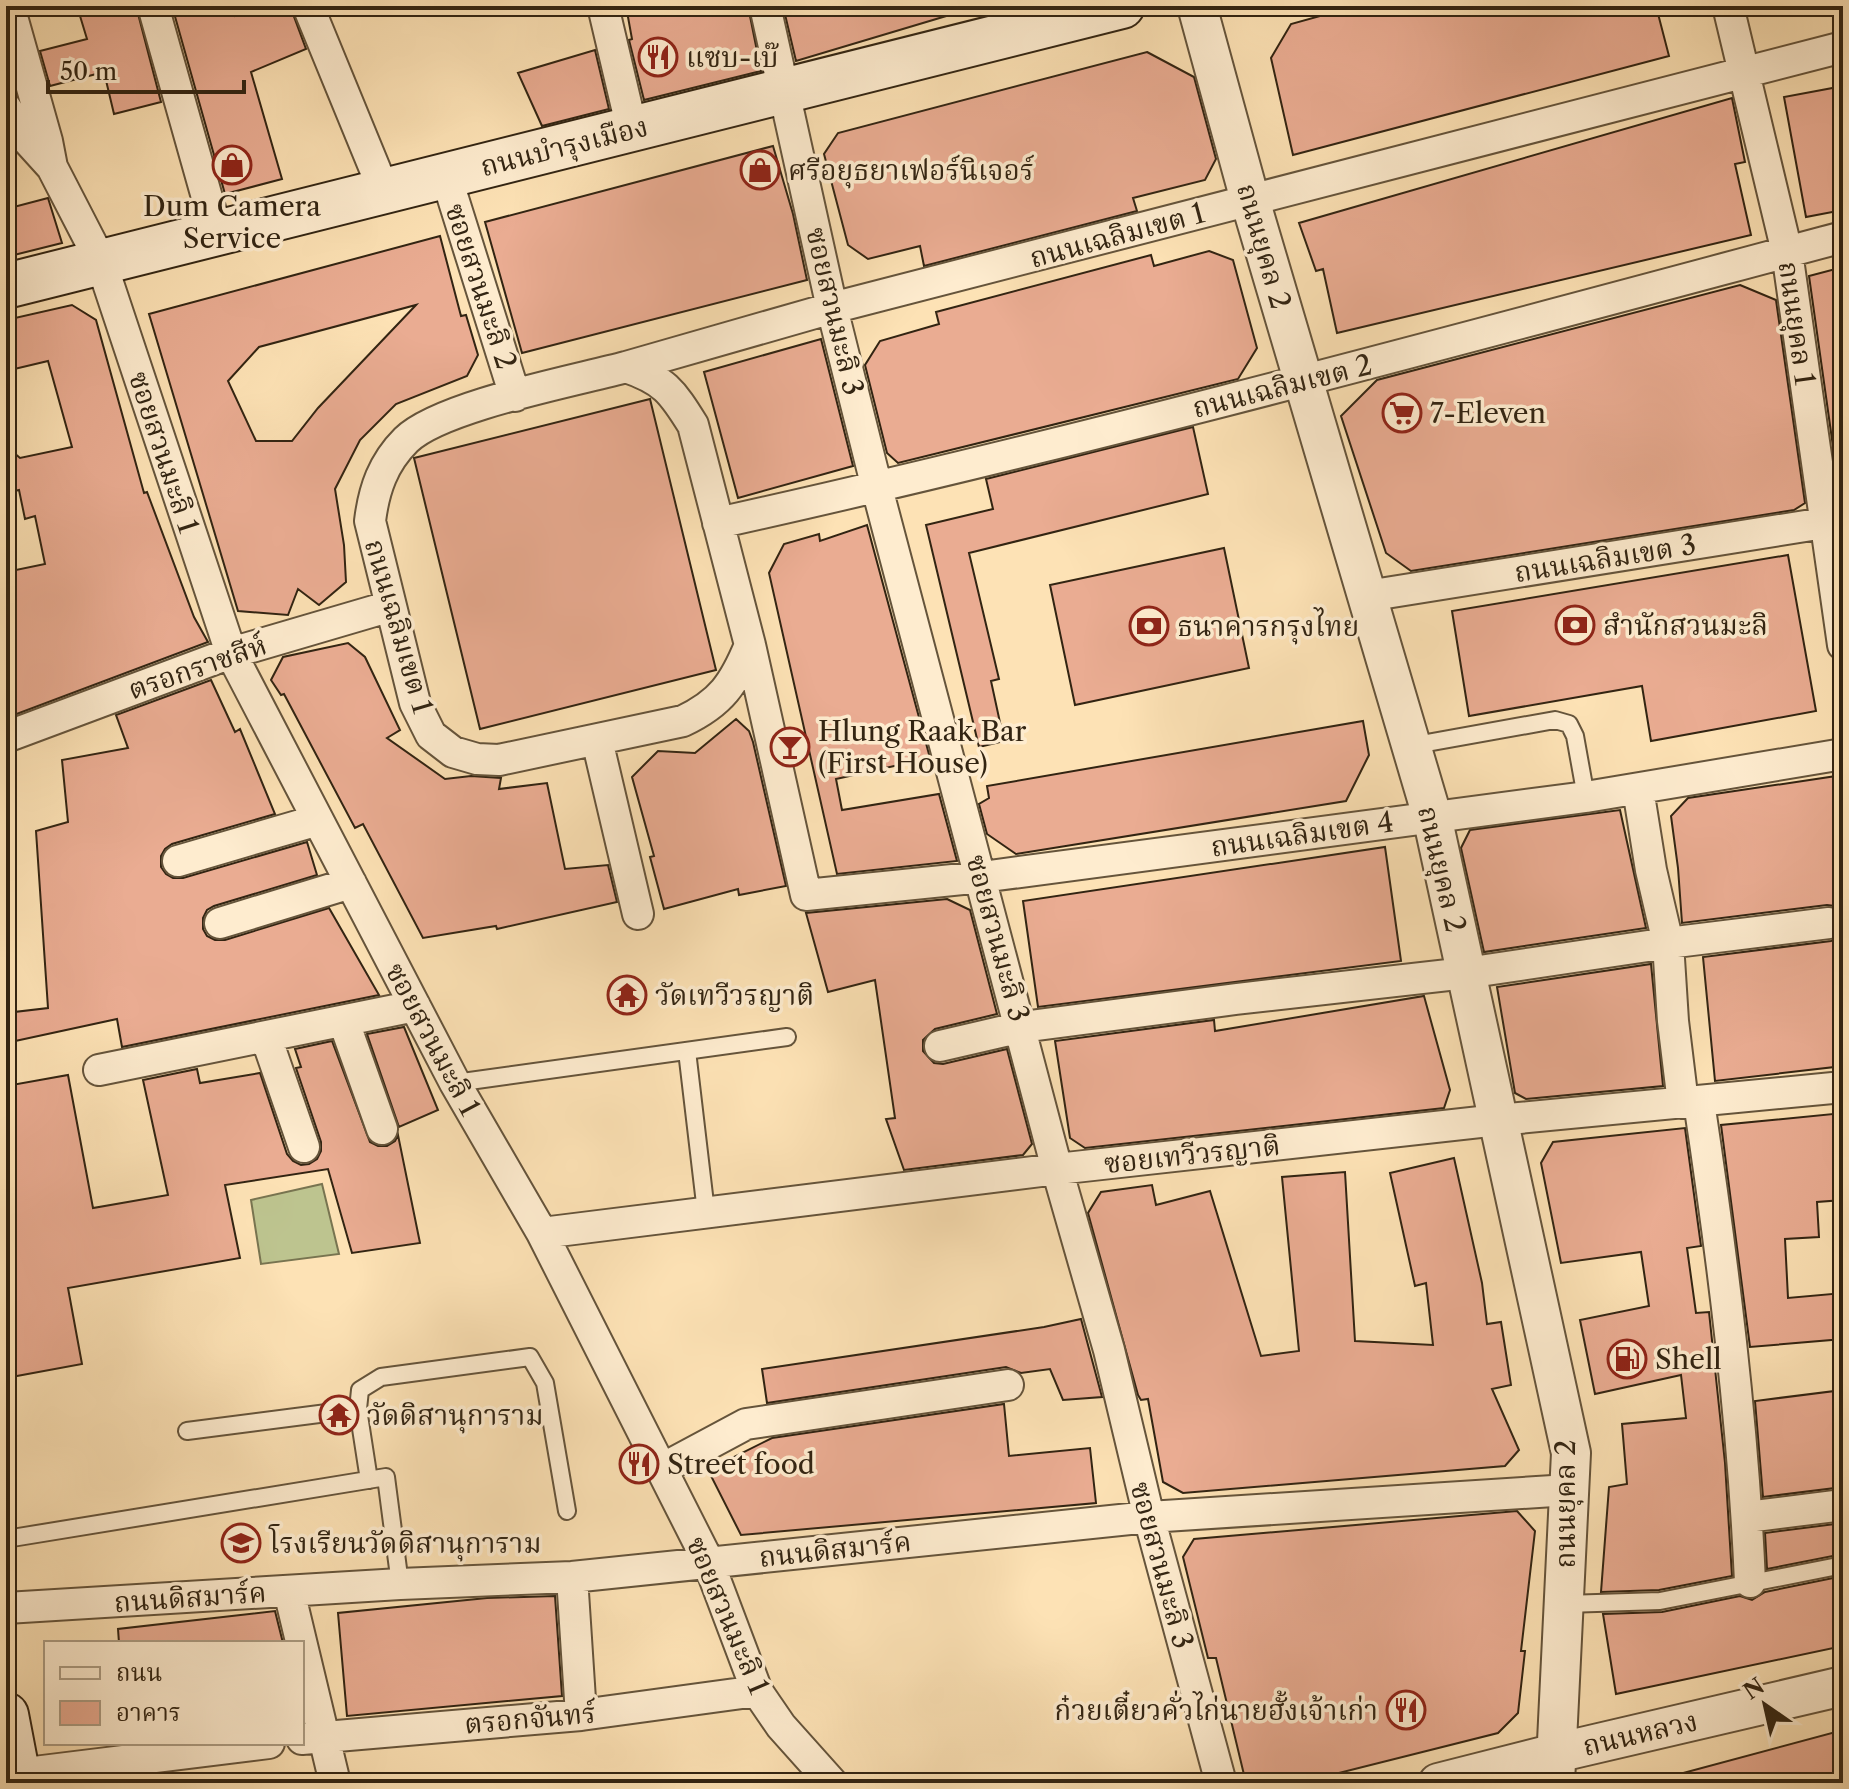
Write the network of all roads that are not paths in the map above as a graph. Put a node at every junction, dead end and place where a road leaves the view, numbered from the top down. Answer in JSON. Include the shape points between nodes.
{"nodes":[{"id":1,"x":9,"y":6,"type":"edge"},
{"id":2,"x":153,"y":6,"type":"edge"},
{"id":3,"x":308,"y":6,"type":"edge"},
{"id":4,"x":603,"y":6,"type":"edge"},
{"id":5,"x":765,"y":6,"type":"edge"},
{"id":6,"x":1122,"y":6,"type":"edge"},
{"id":7,"x":1197,"y":6,"type":"edge"},
{"id":8,"x":1728,"y":6,"type":"edge"},
{"id":9,"x":1843,"y":47,"type":"edge"},
{"id":10,"x":1743,"y":73,"type":"junction"},
{"id":11,"x":786,"y":90,"type":"junction"},
{"id":12,"x":6,"y":108,"type":"edge"},
{"id":13,"x":632,"y":129,"type":"junction"},
{"id":14,"x":52,"y":167,"type":"junction"},
{"id":15,"x":446,"y":176,"type":"junction"},
{"id":16,"x":384,"y":191,"type":"junction"},
{"id":17,"x":1250,"y":200,"type":"junction"},
{"id":18,"x":217,"y":233,"type":"junction"},
{"id":19,"x":1843,"y":237,"type":"edge"},
{"id":20,"x":1787,"y":252,"type":"junction"},
{"id":21,"x":101,"y":262,"type":"junction"},
{"id":22,"x":6,"y":286,"type":"edge"},
{"id":23,"x":832,"y":308,"type":"junction"},
{"id":24,"x":626,"y":367,"type":"junction"},
{"id":25,"x":1304,"y":382,"type":"junction"},
{"id":26,"x":515,"y":396,"type":"junction"},
{"id":27,"x":877,"y":488,"type":"junction"},
{"id":28,"x":1834,"y":522,"type":"edge"},
{"id":29,"x":718,"y":523,"type":"junction"},
{"id":30,"x":1367,"y":596,"type":"junction"},
{"id":31,"x":391,"y":606,"type":"junction"},
{"id":32,"x":750,"y":645,"type":"junction"},
{"id":33,"x":1843,"y":645,"type":"edge"},
{"id":34,"x":231,"y":653,"type":"junction"},
{"id":35,"x":6,"y":737,"type":"edge"},
{"id":36,"x":597,"y":740,"type":"junction"},
{"id":37,"x":1410,"y":746,"type":"junction"},
{"id":38,"x":1843,"y":754,"type":"edge"},
{"id":39,"x":1638,"y":789,"type":"junction"},
{"id":40,"x":1586,"y":797,"type":"junction"},
{"id":41,"x":1432,"y":816,"type":"junction"},
{"id":42,"x":318,"y":820,"type":"junction"},
{"id":43,"x":178,"y":861,"type":"dead end"},
{"id":44,"x":982,"y":877,"type":"junction"},
{"id":45,"x":351,"y":883,"type":"junction"},
{"id":46,"x":638,"y":914,"type":"dead end"},
{"id":47,"x":220,"y":923,"type":"dead end"},
{"id":48,"x":1829,"y":923,"type":"dead end"},
{"id":49,"x":1668,"y":943,"type":"junction"},
{"id":50,"x":1466,"y":973,"type":"junction"},
{"id":51,"x":415,"y":1006,"type":"junction"},
{"id":52,"x":344,"y":1022,"type":"junction"},
{"id":53,"x":1022,"y":1027,"type":"junction"},
{"id":54,"x":266,"y":1037,"type":"junction"},
{"id":55,"x":787,"y":1037,"type":"dead end"},
{"id":56,"x":940,"y":1046,"type":"dead end"},
{"id":57,"x":687,"y":1051,"type":"junction"},
{"id":58,"x":99,"y":1070,"type":"dead end"},
{"id":59,"x":455,"y":1083,"type":"junction"},
{"id":60,"x":1843,"y":1087,"type":"edge"},
{"id":61,"x":1691,"y":1102,"type":"junction"},
{"id":62,"x":1498,"y":1120,"type":"junction"},
{"id":63,"x":382,"y":1129,"type":"dead end"},
{"id":64,"x":304,"y":1147,"type":"dead end"},
{"id":65,"x":1057,"y":1169,"type":"junction"},
{"id":66,"x":706,"y":1212,"type":"junction"},
{"id":67,"x":542,"y":1233,"type":"junction"},
{"id":68,"x":1008,"y":1385,"type":"dead end"},
{"id":69,"x":358,"y":1409,"type":"junction"},
{"id":70,"x":187,"y":1431,"type":"dead end"},
{"id":71,"x":662,"y":1469,"type":"junction"},
{"id":72,"x":369,"y":1480,"type":"junction"},
{"id":73,"x":1569,"y":1490,"type":"junction"},
{"id":74,"x":1843,"y":1505,"type":"edge"},
{"id":75,"x":567,"y":1511,"type":"dead end"},
{"id":76,"x":1149,"y":1517,"type":"junction"},
{"id":77,"x":1747,"y":1517,"type":"junction"},
{"id":78,"x":6,"y":1539,"type":"edge"},
{"id":79,"x":708,"y":1561,"type":"junction"},
{"id":80,"x":1843,"y":1565,"type":"edge"},
{"id":81,"x":572,"y":1577,"type":"junction"},
{"id":82,"x":1750,"y":1582,"type":"junction"},
{"id":83,"x":400,"y":1584,"type":"junction"},
{"id":84,"x":289,"y":1591,"type":"junction"},
{"id":85,"x":1565,"y":1604,"type":"junction"},
{"id":86,"x":6,"y":1608,"type":"edge"},
{"id":87,"x":298,"y":1641,"type":"edge"},
{"id":88,"x":304,"y":1679,"type":"edge"},
{"id":89,"x":1843,"y":1686,"type":"edge"},
{"id":90,"x":757,"y":1691,"type":"junction"},
{"id":91,"x":6,"y":1715,"type":"edge"},
{"id":92,"x":581,"y":1715,"type":"junction"},
{"id":93,"x":314,"y":1738,"type":"edge"},
{"id":94,"x":255,"y":1745,"type":"edge"},
{"id":95,"x":1556,"y":1768,"type":"edge"},
{"id":96,"x":18,"y":1779,"type":"edge"},
{"id":97,"x":335,"y":1783,"type":"edge"},
{"id":98,"x":832,"y":1783,"type":"edge"},
{"id":99,"x":1221,"y":1783,"type":"edge"},
{"id":100,"x":1438,"y":1783,"type":"edge"}],
"edges":[{"from":1,"to":14,"type":"street"},
{"from":2,"to":18,"type":"street"},
{"from":3,"to":16,"type":"street"},
{"from":4,"to":13,"type":"street"},
{"from":5,"to":11,"type":"street","name":"ซอยสวนมะลิ 3"},
{"from":6,"to":11,"type":"main road","name":"ถนนบำรุงเมือง"},
{"from":7,"to":17,"type":"street","name":"ถนนยุคล 2"},
{"from":8,"to":10,"type":"street","name":"ถนนยุคล 1"},
{"from":9,"to":10,"type":"street","name":"ถนนเฉลิมเขต 1"},
{"from":10,"to":17,"type":"street","name":"ถนนเฉลิมเขต 1"},
{"from":10,"to":20,"type":"street","name":"ถนนยุคล 1"},
{"from":11,"to":13,"type":"main road","name":"ถนนบำรุงเมือง"},
{"from":11,"to":23,"type":"street","name":"ซอยสวนมะลิ 3"},
{"from":12,"to":14,"type":"street"},
{"from":13,"to":15,"type":"main road","name":"ถนนบำรุงเมือง"},
{"from":14,"to":21,"type":"street","name":"ซอยสวนมะลิ 1"},
{"from":15,"to":16,"type":"main road","name":"ถนนบำรุงเมือง"},
{"from":15,"to":26,"type":"street","name":"ซอยสวนมะลิ 2"},
{"from":16,"to":18,"type":"main road","name":"ถนนบำรุงเมือง"},
{"from":17,"to":23,"type":"street","name":"ถนนเฉลิมเขต 1"},
{"from":17,"to":25,"type":"street","name":"ถนนยุคล 2"},
{"from":18,"to":21,"type":"main road","name":"ถนนบำรุงเมือง"},
{"from":19,"to":20,"type":"street","name":"ถนนเฉลิมเขต 2"},
{"from":20,"to":25,"type":"street","name":"ถนนเฉลิมเขต 2"},
{"from":20,"to":28,"type":"street","name":"ถนนยุคล 1"},
{"from":21,"to":22,"type":"main road","name":"ถนนบำรุงเมือง"},
{"from":21,"to":34,"type":"street","name":"ซอยสวนมะลิ 1"},
{"from":23,"to":24,"type":"street","name":"ถนนเฉลิมเขต 1"},
{"from":23,"to":27,"type":"street","name":"ซอยสวนมะลิ 3"},
{"from":24,"to":26,"type":"street","name":"ถนนเฉลิมเขต 1"},
{"from":24,"to":29,"type":"street","via":[[653,376],[675,396],[693,425]]},
{"from":25,"to":27,"type":"street","name":"ถนนเฉลิมเขต 2"},
{"from":25,"to":30,"type":"street","name":"ถนนยุคล 2"},
{"from":26,"to":31,"type":"street","name":"ถนนเฉลิมเขต 1","via":[[436,419],[408,438],[386,464],[373,495],[370,521]]},
{"from":27,"to":29,"type":"street","name":"ถนนเฉลิมเขต 2"},
{"from":27,"to":44,"type":"street","name":"ซอยสวนมะลิ 3"},
{"from":28,"to":30,"type":"street","name":"ถนนเฉลิมเขต 3"},
{"from":28,"to":33,"type":"street","name":"ถนนยุคล 1"},
{"from":29,"to":32,"type":"street"},
{"from":30,"to":37,"type":"street","name":"ถนนยุคล 2"},
{"from":31,"to":34,"type":"street","name":"ตรอกราชสีห์"},
{"from":31,"to":36,"type":"street","name":"ถนนเฉลิมเขต 1","via":[[415,703],[431,735],[453,752],[499,760]]},
{"from":32,"to":36,"type":"street","name":"ถนนเฉลิมเขต 1","via":[[727,691],[705,710],[683,721]]},
{"from":32,"to":44,"type":"street","name":"ถนนเฉลิมเขต 4","via":[[806,895]]},
{"from":34,"to":35,"type":"street","name":"ตรอกราชสีห์"},
{"from":34,"to":42,"type":"street","name":"ซอยสวนมะลิ 1"},
{"from":36,"to":46,"type":"street"},
{"from":37,"to":40,"type":"lane","via":[[1555,720],[1569,724]]},
{"from":37,"to":41,"type":"street","name":"ถนนยุคล 2"},
{"from":38,"to":39,"type":"street","name":"ถนนเฉลิมเขต 4"},
{"from":39,"to":40,"type":"street","name":"ถนนเฉลิมเขต 4"},
{"from":39,"to":49,"type":"street"},
{"from":40,"to":41,"type":"street","name":"ถนนเฉลิมเขต 4"},
{"from":41,"to":44,"type":"street","name":"ถนนเฉลิมเขต 4"},
{"from":41,"to":50,"type":"street","name":"ถนนยุคล 2"},
{"from":42,"to":43,"type":"street"},
{"from":42,"to":45,"type":"street","name":"ซอยสวนมะลิ 1"},
{"from":44,"to":53,"type":"street","name":"ซอยสวนมะลิ 3"},
{"from":45,"to":47,"type":"street"},
{"from":45,"to":51,"type":"street","name":"ซอยสวนมะลิ 1"},
{"from":48,"to":49,"type":"street"},
{"from":49,"to":50,"type":"street"},
{"from":49,"to":61,"type":"street","via":[[1673,1021]]},
{"from":50,"to":53,"type":"street"},
{"from":50,"to":62,"type":"street","name":"ถนนยุคล 2"},
{"from":51,"to":52,"type":"street"},
{"from":51,"to":59,"type":"street","name":"ซอยสวนมะลิ 1"},
{"from":52,"to":54,"type":"street"},
{"from":52,"to":63,"type":"street"},
{"from":53,"to":56,"type":"street"},
{"from":53,"to":65,"type":"street","name":"ซอยสวนมะลิ 3"},
{"from":54,"to":58,"type":"street"},
{"from":54,"to":64,"type":"street"},
{"from":55,"to":57,"type":"lane"},
{"from":57,"to":59,"type":"lane"},
{"from":57,"to":66,"type":"lane"},
{"from":59,"to":67,"type":"street","name":"ซอยสวนมะลิ 1"},
{"from":60,"to":61,"type":"street","name":"ซอยเทวีวรญาติ"},
{"from":61,"to":62,"type":"street","name":"ซอยเทวีวรญาติ"},
{"from":61,"to":77,"type":"street","via":[[1722,1257]]},
{"from":62,"to":65,"type":"street","name":"ซอยเทวีวรญาติ"},
{"from":62,"to":73,"type":"street","name":"ถนนยุคล 2","via":[[1571,1453]]},
{"from":65,"to":66,"type":"street","name":"ซอยเทวีวรญาติ"},
{"from":65,"to":76,"type":"street","name":"ซอยสวนมะลิ 3","via":[[1109,1350]]},
{"from":66,"to":67,"type":"street","name":"ซอยเทวีวรญาติ"},
{"from":67,"to":71,"type":"street","name":"ซอยสวนมะลิ 1"},
{"from":68,"to":71,"type":"street","via":[[746,1424]]},
{"from":69,"to":70,"type":"lane"},
{"from":69,"to":72,"type":"lane"},
{"from":69,"to":75,"type":"lane","via":[[360,1390],[381,1377],[530,1357],[545,1383]]},
{"from":71,"to":79,"type":"street","name":"ซอยสวนมะลิ 1"},
{"from":72,"to":78,"type":"lane"},
{"from":72,"to":83,"type":"lane","via":[[386,1477]]},
{"from":73,"to":76,"type":"street","name":"ถนนดิสมาร์ค"},
{"from":73,"to":85,"type":"street","name":"ถนนยุคล 2"},
{"from":74,"to":77,"type":"street"},
{"from":76,"to":79,"type":"street","name":"ถนนดิสมาร์ค"},
{"from":76,"to":99,"type":"street","name":"ซอยสวนมะลิ 3"},
{"from":77,"to":82,"type":"street"},
{"from":79,"to":81,"type":"street","name":"ถนนดิสมาร์ค"},
{"from":79,"to":90,"type":"street","name":"ซอยสวนมะลิ 1"},
{"from":80,"to":82,"type":"lane"},
{"from":81,"to":83,"type":"street","name":"ถนนดิสมาร์ค"},
{"from":81,"to":92,"type":"street"},
{"from":82,"to":85,"type":"lane","via":[[1660,1601]]},
{"from":83,"to":84,"type":"street","name":"ถนนดิสมาร์ค"},
{"from":84,"to":86,"type":"street","name":"ถนนดิสมาร์ค"},
{"from":84,"to":87,"type":"street"},
{"from":85,"to":95,"type":"street","name":"ถนนยุคล 2"},
{"from":88,"to":93,"type":"street"},
{"from":89,"to":95,"type":"street","name":"ถนนหลวง"},
{"from":90,"to":92,"type":"street","name":"ตรอกจันทร์"},
{"from":90,"to":98,"type":"street","name":"ซอยสวนมะลิ 1"},
{"from":91,"to":96,"type":"main road"},
{"from":92,"to":93,"type":"street","name":"ตรอกจันทร์"},
{"from":93,"to":97,"type":"street"},
{"from":94,"to":96,"type":"street"},
{"from":95,"to":100,"type":"street","name":"ถนนหลวง"}]}
